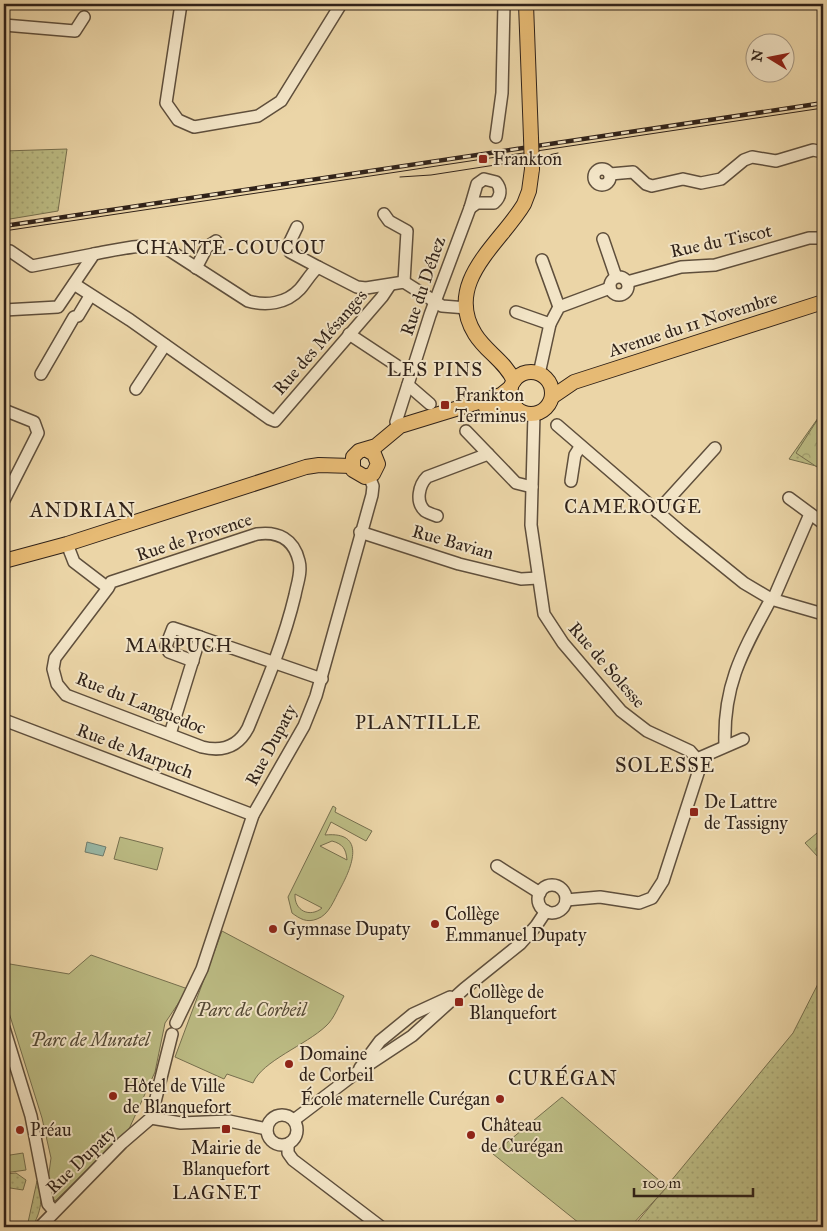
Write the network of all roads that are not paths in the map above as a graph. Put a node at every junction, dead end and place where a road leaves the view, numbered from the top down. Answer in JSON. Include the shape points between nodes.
{"nodes":[{"id":1,"x":181,"y":4,"type":"edge"},
{"id":2,"x":341,"y":4,"type":"edge"},
{"id":3,"x":504,"y":4,"type":"edge"},
{"id":4,"x":526,"y":4,"type":"edge"},
{"id":5,"x":84,"y":17,"type":"dead end"},
{"id":6,"x":4,"y":25,"type":"edge"},
{"id":7,"x":496,"y":137,"type":"dead end"},
{"id":8,"x":823,"y":152,"type":"edge"},
{"id":9,"x":610,"y":174,"type":"dead end"},
{"id":10,"x":470,"y":208,"type":"dead end"},
{"id":11,"x":384,"y":214,"type":"dead end"},
{"id":12,"x":297,"y":227,"type":"dead end"},
{"id":13,"x":823,"y":238,"type":"edge"},
{"id":14,"x":603,"y":239,"type":"dead end"},
{"id":15,"x":216,"y":241,"type":"dead end"},
{"id":16,"x":10,"y":251,"type":"dead end"},
{"id":17,"x":94,"y":254,"type":"junction"},
{"id":18,"x":542,"y":260,"type":"dead end"},
{"id":19,"x":318,"y":267,"type":"junction"},
{"id":20,"x":196,"y":268,"type":"junction"},
{"id":21,"x":621,"y":280,"type":"junction"},
{"id":22,"x":404,"y":282,"type":"junction"},
{"id":23,"x":74,"y":284,"type":"junction"},
{"id":24,"x":390,"y":285,"type":"junction"},
{"id":25,"x":90,"y":296,"type":"junction"},
{"id":26,"x":436,"y":302,"type":"junction"},
{"id":27,"x":823,"y":302,"type":"edge"},
{"id":28,"x":58,"y":307,"type":"junction"},
{"id":29,"x":559,"y":307,"type":"junction"},
{"id":30,"x":467,"y":308,"type":"junction"},
{"id":31,"x":4,"y":310,"type":"edge"},
{"id":32,"x":516,"y":312,"type":"dead end"},
{"id":33,"x":74,"y":317,"type":"junction"},
{"id":34,"x":550,"y":324,"type":"junction"},
{"id":35,"x":349,"y":334,"type":"junction"},
{"id":36,"x":165,"y":345,"type":"junction"},
{"id":37,"x":41,"y":374,"type":"dead end"},
{"id":38,"x":527,"y":379,"type":"junction"},
{"id":39,"x":410,"y":380,"type":"junction"},
{"id":40,"x":574,"y":382,"type":"junction"},
{"id":41,"x":136,"y":389,"type":"dead end"},
{"id":42,"x":552,"y":397,"type":"junction"},
{"id":43,"x":430,"y":404,"type":"dead end"},
{"id":44,"x":517,"y":409,"type":"junction"},
{"id":45,"x":4,"y":410,"type":"edge"},
{"id":46,"x":534,"y":414,"type":"junction"},
{"id":47,"x":396,"y":422,"type":"dead end"},
{"id":48,"x":557,"y":424,"type":"dead end"},
{"id":49,"x":466,"y":431,"type":"dead end"},
{"id":50,"x":580,"y":447,"type":"junction"},
{"id":51,"x":715,"y":448,"type":"dead end"},
{"id":52,"x":367,"y":450,"type":"junction"},
{"id":53,"x":488,"y":454,"type":"junction"},
{"id":54,"x":378,"y":464,"type":"junction"},
{"id":55,"x":352,"y":466,"type":"junction"},
{"id":56,"x":369,"y":476,"type":"junction"},
{"id":57,"x":571,"y":481,"type":"dead end"},
{"id":58,"x":532,"y":487,"type":"junction"},
{"id":59,"x":789,"y":498,"type":"dead end"},
{"id":60,"x":4,"y":500,"type":"edge"},
{"id":61,"x":658,"y":512,"type":"junction"},
{"id":62,"x":810,"y":514,"type":"junction"},
{"id":63,"x":437,"y":516,"type":"dead end"},
{"id":64,"x":823,"y":523,"type":"edge"},
{"id":65,"x":360,"y":532,"type":"junction"},
{"id":66,"x":67,"y":544,"type":"junction"},
{"id":67,"x":4,"y":561,"type":"edge"},
{"id":68,"x":538,"y":578,"type":"junction"},
{"id":69,"x":108,"y":588,"type":"junction"},
{"id":70,"x":770,"y":599,"type":"junction"},
{"id":71,"x":823,"y":614,"type":"edge"},
{"id":72,"x":200,"y":637,"type":"junction"},
{"id":73,"x":193,"y":661,"type":"junction"},
{"id":74,"x":275,"y":661,"type":"junction"},
{"id":75,"x":322,"y":679,"type":"junction"},
{"id":76,"x":4,"y":720,"type":"edge"},
{"id":77,"x":170,"y":734,"type":"junction"},
{"id":78,"x":743,"y":739,"type":"dead end"},
{"id":79,"x":725,"y":745,"type":"junction"},
{"id":80,"x":697,"y":759,"type":"junction"},
{"id":81,"x":253,"y":815,"type":"junction"},
{"id":82,"x":497,"y":866,"type":"dead end"},
{"id":83,"x":540,"y":893,"type":"junction"},
{"id":84,"x":566,"y":900,"type":"junction"},
{"id":85,"x":546,"y":911,"type":"junction"},
{"id":86,"x":464,"y":989,"type":"junction"},
{"id":87,"x":422,"y":1008,"type":"junction"},
{"id":88,"x":431,"y":1019,"type":"junction"},
{"id":89,"x":4,"y":1028,"type":"edge"},
{"id":90,"x":387,"y":1036,"type":"junction"},
{"id":91,"x":395,"y":1049,"type":"junction"},
{"id":92,"x":9,"y":1063,"type":"edge"},
{"id":93,"x":356,"y":1073,"type":"junction"},
{"id":94,"x":150,"y":1118,"type":"junction"},
{"id":95,"x":294,"y":1120,"type":"junction"},
{"id":96,"x":267,"y":1129,"type":"junction"},
{"id":97,"x":288,"y":1144,"type":"junction"},
{"id":98,"x":54,"y":1211,"type":"junction"},
{"id":99,"x":40,"y":1227,"type":"edge"},
{"id":100,"x":381,"y":1227,"type":"edge"}],
"edges":[{"from":1,"to":2,"type":"street","via":[[166,103],[178,120],[194,127],[258,116],[281,101]]},
{"from":3,"to":7,"type":"street","via":[[502,83]]},
{"from":4,"to":30,"type":"main road","bridge":true,"via":[[532,169],[529,191],[524,204],[471,275]]},
{"from":5,"to":6,"type":"street","via":[[75,31]]},
{"from":8,"to":9,"type":"street","via":[[812,150],[776,160],[752,157],[721,179],[701,183],[683,180],[652,186],[633,172]]},
{"from":10,"to":26,"type":"street","name":"Rue du Déhez"},
{"from":11,"to":22,"type":"street","via":[[389,221],[407,231]]},
{"from":12,"to":19,"type":"street","via":[[287,248]]},
{"from":13,"to":21,"type":"street","name":"Rue du Tiscot","via":[[809,238],[715,265],[681,267]]},
{"from":14,"to":21,"type":"street"},
{"from":15,"to":20,"type":"street","via":[[208,247]]},
{"from":16,"to":17,"type":"street","via":[[32,266]]},
{"from":17,"to":20,"type":"street","via":[[160,246]]},
{"from":17,"to":23,"type":"street"},
{"from":18,"to":29,"type":"street"},
{"from":19,"to":20,"type":"street","via":[[287,299],[261,304],[248,301]]},
{"from":19,"to":24,"type":"street","via":[[357,286]]},
{"from":21,"to":29,"type":"street","via":[[611,281],[610,288]]},
{"from":22,"to":24,"type":"street"},
{"from":22,"to":26,"type":"street"},
{"from":23,"to":25,"type":"street"},
{"from":23,"to":28,"type":"street"},
{"from":24,"to":35,"type":"street","name":"Rue des Mésanges"},
{"from":25,"to":33,"type":"street","via":[[78,316]]},
{"from":25,"to":36,"type":"street"},
{"from":26,"to":30,"type":"street","via":[[452,308]]},
{"from":26,"to":39,"type":"street","name":"Rue du Déhez"},
{"from":27,"to":40,"type":"main road","name":"Avenue du 11 Novembre"},
{"from":28,"to":31,"type":"street"},
{"from":28,"to":33,"type":"street"},
{"from":29,"to":34,"type":"street"},
{"from":30,"to":38,"type":"main road","via":[[481,343]]},
{"from":32,"to":34,"type":"street"},
{"from":33,"to":37,"type":"street"},
{"from":34,"to":38,"type":"street"},
{"from":35,"to":36,"type":"street","name":"Rue des Mésanges","via":[[275,421]]},
{"from":35,"to":39,"type":"street"},
{"from":36,"to":41,"type":"street"},
{"from":38,"to":40,"type":"main road","name":"Avenue du 11 Novembre"},
{"from":38,"to":42,"type":"main road"},
{"from":38,"to":44,"type":"main road","via":[[510,398]]},
{"from":38,"to":52,"type":"main road","via":[[501,395],[400,426]]},
{"from":39,"to":43,"type":"street"},
{"from":39,"to":47,"type":"street","name":"Rue du Déhez"},
{"from":40,"to":42,"type":"main road","name":"Avenue du 11 Novembre"},
{"from":42,"to":46,"type":"main road","name":"Avenue du 11 Novembre","via":[[546,408]]},
{"from":44,"to":46,"type":"main road"},
{"from":44,"to":54,"type":"main road","via":[[498,404],[395,438],[384,448]]},
{"from":45,"to":60,"type":"street","via":[[34,422],[38,433]]},
{"from":46,"to":58,"type":"street","name":"Rue de Solesse"},
{"from":48,"to":50,"type":"street"},
{"from":49,"to":53,"type":"street"},
{"from":50,"to":57,"type":"street","via":[[575,455]]},
{"from":50,"to":61,"type":"street","via":[[589,451]]},
{"from":51,"to":61,"type":"street"},
{"from":52,"to":54,"type":"main road","via":[[374,454]]},
{"from":52,"to":55,"type":"main road","via":[[356,454]]},
{"from":53,"to":58,"type":"street","via":[[516,483]]},
{"from":53,"to":63,"type":"street","via":[[427,477],[422,482],[419,490],[425,511]]},
{"from":54,"to":56,"type":"main road","via":[[376,472]]},
{"from":55,"to":56,"type":"main road","via":[[360,476]]},
{"from":55,"to":66,"type":"main road","via":[[306,467]]},
{"from":56,"to":65,"type":"street","name":"Rue Dupaty","via":[[373,490]]},
{"from":58,"to":68,"type":"street","name":"Rue de Solesse","via":[[531,525]]},
{"from":59,"to":62,"type":"street"},
{"from":61,"to":70,"type":"street","via":[[744,583]]},
{"from":62,"to":64,"type":"street"},
{"from":62,"to":70,"type":"street","via":[[775,595]]},
{"from":65,"to":68,"type":"street","name":"Rue Bavian","via":[[459,564],[521,579]]},
{"from":65,"to":75,"type":"street","name":"Rue Dupaty"},
{"from":66,"to":67,"type":"main road"},
{"from":66,"to":69,"type":"street","via":[[74,562]]},
{"from":68,"to":80,"type":"street","name":"Rue de Solesse","via":[[541,603],[550,626],[606,694],[635,723],[690,751]]},
{"from":69,"to":74,"type":"street","name":"Rue de Provence","via":[[111,582],[257,534],[270,532],[279,535],[295,549],[300,562],[286,632]]},
{"from":69,"to":77,"type":"street","name":"Rue du Languedoc","via":[[55,658],[53,669],[57,684],[66,695]]},
{"from":70,"to":71,"type":"street"},
{"from":70,"to":79,"type":"street","via":[[732,678]]},
{"from":72,"to":73,"type":"street"},
{"from":72,"to":73,"type":"street","via":[[173,628],[166,646],[169,652]]},
{"from":72,"to":74,"type":"street"},
{"from":73,"to":77,"type":"street"},
{"from":74,"to":75,"type":"street","via":[[290,670]]},
{"from":74,"to":77,"type":"street","name":"Rue du Languedoc","via":[[248,728],[239,741],[221,749],[211,749]]},
{"from":75,"to":81,"type":"street","name":"Rue Dupaty","via":[[304,726]]},
{"from":76,"to":81,"type":"street","name":"Rue de Marpuch"},
{"from":78,"to":79,"type":"street"},
{"from":79,"to":80,"type":"street"},
{"from":80,"to":84,"type":"street","via":[[698,776],[656,894],[639,903],[600,897]]},
{"from":81,"to":94,"type":"street","name":"Rue Dupaty","via":[[202,969],[174,1029]]},
{"from":82,"to":83,"type":"street"},
{"from":83,"to":84,"type":"street","via":[[549,885],[557,886]]},
{"from":83,"to":85,"type":"street","via":[[540,905]]},
{"from":84,"to":85,"type":"street","via":[[558,911]]},
{"from":85,"to":86,"type":"street","via":[[528,936]]},
{"from":86,"to":87,"type":"street","via":[[445,1001]]},
{"from":86,"to":88,"type":"street"},
{"from":87,"to":88,"type":"street","via":[[432,1016]]},
{"from":87,"to":90,"type":"street"},
{"from":88,"to":91,"type":"street"},
{"from":89,"to":92,"type":"street"},
{"from":90,"to":91,"type":"street","via":[[387,1044]]},
{"from":90,"to":93,"type":"street"},
{"from":91,"to":93,"type":"street"},
{"from":92,"to":98,"type":"street","via":[[31,1116],[48,1204]]},
{"from":93,"to":95,"type":"street"},
{"from":94,"to":96,"type":"street","via":[[181,1123],[229,1121]]},
{"from":94,"to":98,"type":"street","name":"Rue Dupaty"},
{"from":95,"to":96,"type":"street","via":[[285,1115],[275,1116]]},
{"from":95,"to":97,"type":"street","via":[[297,1133]]},
{"from":96,"to":97,"type":"street","via":[[274,1142]]},
{"from":97,"to":100,"type":"street","via":[[288,1153],[293,1160]]},
{"from":98,"to":99,"type":"street","name":"Rue Dupaty"}]}
